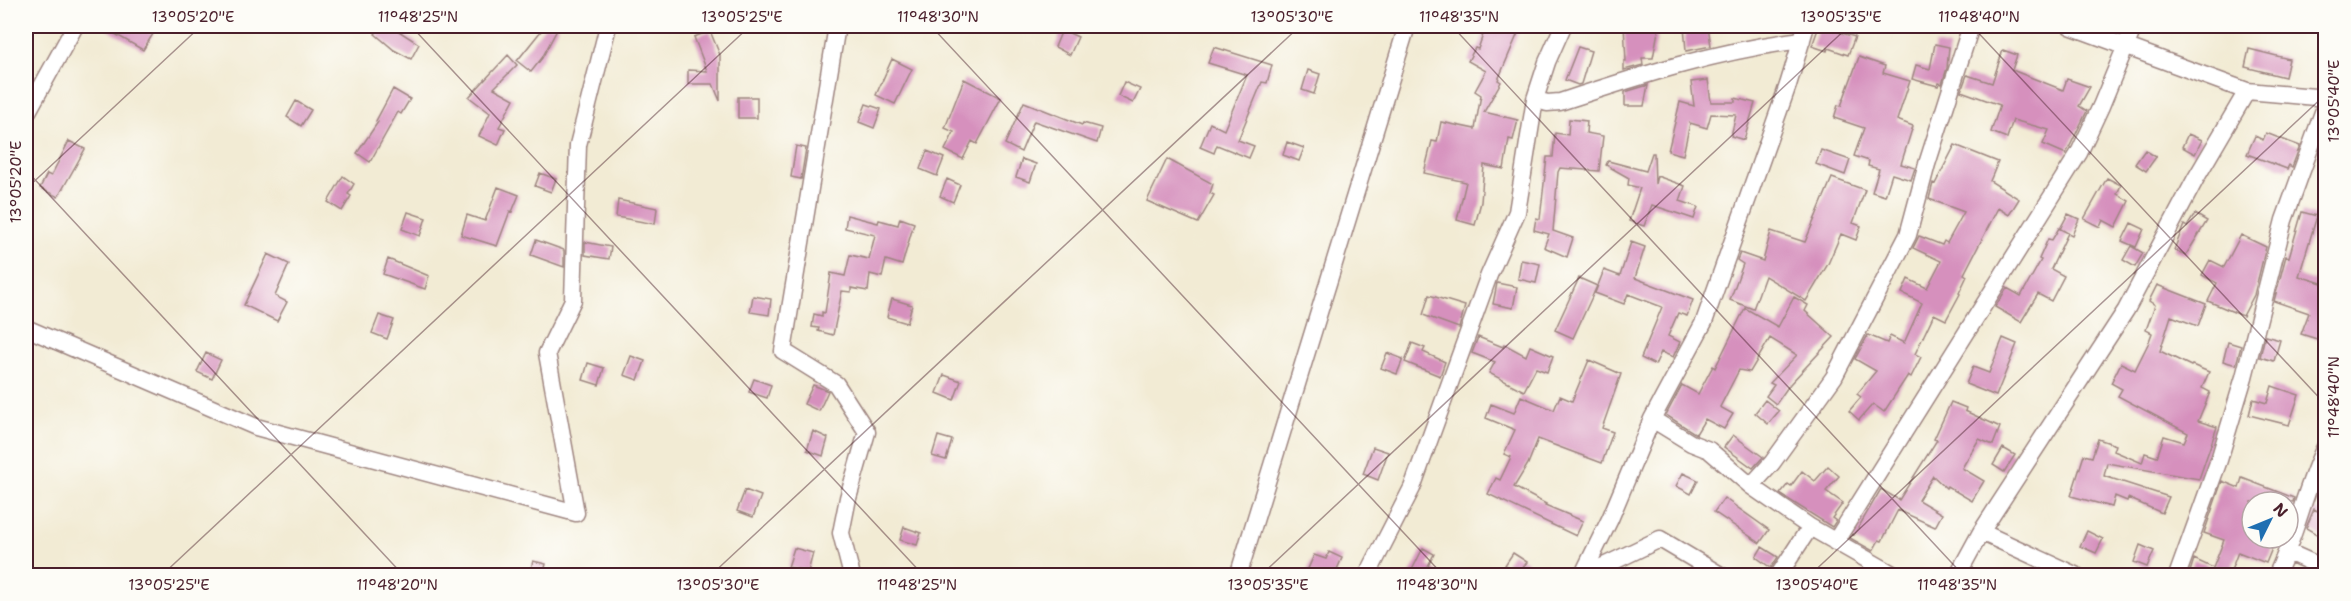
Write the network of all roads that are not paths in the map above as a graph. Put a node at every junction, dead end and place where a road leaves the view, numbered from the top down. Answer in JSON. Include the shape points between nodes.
{"nodes":[{"id":1,"x":75,"y":26,"type":"edge"},
{"id":2,"x":608,"y":26,"type":"edge"},
{"id":3,"x":837,"y":26,"type":"edge"},
{"id":4,"x":1407,"y":26,"type":"edge"},
{"id":5,"x":1563,"y":26,"type":"edge"},
{"id":6,"x":1971,"y":26,"type":"edge"},
{"id":7,"x":2070,"y":26,"type":"edge"},
{"id":8,"x":2134,"y":26,"type":"edge"},
{"id":9,"x":1804,"y":33,"type":"edge"},
{"id":10,"x":2126,"y":46,"type":"junction"},
{"id":11,"x":2247,"y":91,"type":"junction"},
{"id":12,"x":2325,"y":98,"type":"edge"},
{"id":13,"x":1535,"y":99,"type":"junction"},
{"id":14,"x":2325,"y":104,"type":"edge"},
{"id":15,"x":26,"y":115,"type":"edge"},
{"id":16,"x":26,"y":328,"type":"edge"},
{"id":17,"x":1652,"y":419,"type":"junction"},
{"id":18,"x":2325,"y":445,"type":"edge"},
{"id":19,"x":1751,"y":486,"type":"junction"},
{"id":20,"x":1810,"y":527,"type":"junction"},
{"id":21,"x":1981,"y":532,"type":"junction"},
{"id":22,"x":1835,"y":542,"type":"junction"},
{"id":23,"x":2288,"y":552,"type":"junction"},
{"id":24,"x":2325,"y":569,"type":"edge"},
{"id":25,"x":1372,"y":574,"type":"edge"},
{"id":26,"x":852,"y":576,"type":"edge"},
{"id":27,"x":1238,"y":576,"type":"edge"},
{"id":28,"x":1582,"y":576,"type":"edge"},
{"id":29,"x":1722,"y":576,"type":"edge"},
{"id":30,"x":1778,"y":576,"type":"edge"},
{"id":31,"x":1896,"y":576,"type":"edge"},
{"id":32,"x":1957,"y":576,"type":"edge"},
{"id":33,"x":2078,"y":576,"type":"edge"},
{"id":34,"x":2177,"y":576,"type":"edge"},
{"id":35,"x":2276,"y":576,"type":"edge"}],
"edges":[{"from":1,"to":15,"type":"street"},
{"from":2,"to":16,"type":"street","via":[[578,146],[573,300],[547,353],[576,513],[256,427]]},
{"from":3,"to":26,"type":"street","via":[[783,351],[836,384],[867,432],[841,533]]},
{"from":4,"to":27,"type":"street"},
{"from":5,"to":13,"type":"street"},
{"from":6,"to":19,"type":"street","via":[[1908,235],[1834,377]]},
{"from":7,"to":10,"type":"street"},
{"from":8,"to":10,"type":"street"},
{"from":9,"to":13,"type":"street","via":[[1560,102]]},
{"from":9,"to":17,"type":"street","via":[[1704,322]]},
{"from":10,"to":11,"type":"street"},
{"from":10,"to":22,"type":"street","via":[[2079,153]]},
{"from":11,"to":12,"type":"street"},
{"from":11,"to":21,"type":"street","via":[[2126,310]]},
{"from":13,"to":25,"type":"street","via":[[1511,230],[1489,275],[1412,488]]},
{"from":14,"to":34,"type":"street","via":[[2284,220],[2219,460]]},
{"from":17,"to":19,"type":"street","via":[[1709,450]]},
{"from":17,"to":28,"type":"street"},
{"from":18,"to":23,"type":"street"},
{"from":19,"to":20,"type":"street"},
{"from":20,"to":22,"type":"street"},
{"from":20,"to":30,"type":"street"},
{"from":21,"to":32,"type":"street"},
{"from":21,"to":33,"type":"street"},
{"from":22,"to":31,"type":"street"},
{"from":23,"to":24,"type":"street"},
{"from":23,"to":35,"type":"street"},
{"from":28,"to":29,"type":"street","via":[[1659,538]]}]}
